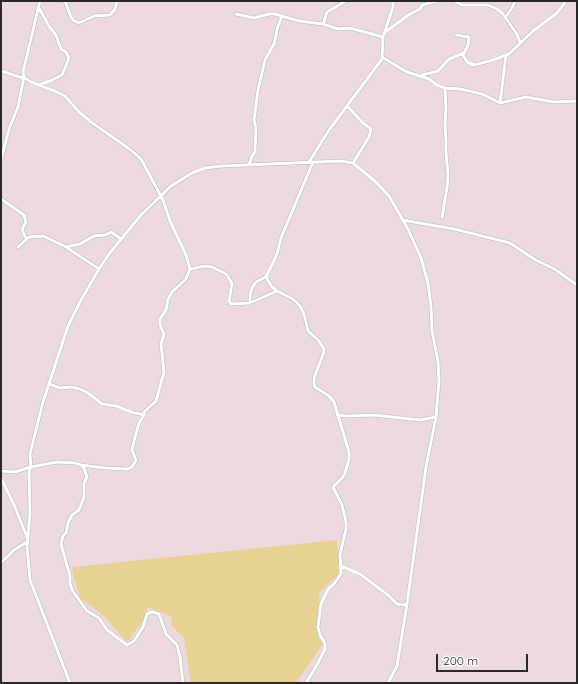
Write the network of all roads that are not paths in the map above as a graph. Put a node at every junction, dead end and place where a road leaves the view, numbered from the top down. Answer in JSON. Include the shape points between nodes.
{"nodes":[{"id":1,"x":40,"y":1,"type":"edge"},
{"id":2,"x":65,"y":1,"type":"edge"},
{"id":3,"x":117,"y":1,"type":"edge"},
{"id":4,"x":346,"y":1,"type":"edge"},
{"id":5,"x":393,"y":1,"type":"edge"},
{"id":6,"x":436,"y":1,"type":"edge"},
{"id":7,"x":454,"y":1,"type":"edge"},
{"id":8,"x":515,"y":1,"type":"edge"},
{"id":9,"x":566,"y":1,"type":"edge"},
{"id":10,"x":39,"y":8,"type":"junction"},
{"id":11,"x":236,"y":14,"type":"dead end"},
{"id":12,"x":282,"y":16,"type":"junction"},
{"id":13,"x":504,"y":18,"type":"junction"},
{"id":14,"x":323,"y":24,"type":"junction"},
{"id":15,"x":384,"y":35,"type":"junction"},
{"id":16,"x":456,"y":35,"type":"dead end"},
{"id":17,"x":520,"y":44,"type":"junction"},
{"id":18,"x":464,"y":53,"type":"junction"},
{"id":19,"x":506,"y":55,"type":"junction"},
{"id":20,"x":382,"y":57,"type":"junction"},
{"id":21,"x":1,"y":71,"type":"edge"},
{"id":22,"x":418,"y":75,"type":"junction"},
{"id":23,"x":24,"y":77,"type":"junction"},
{"id":24,"x":39,"y":85,"type":"junction"},
{"id":25,"x":445,"y":88,"type":"junction"},
{"id":26,"x":577,"y":101,"type":"edge"},
{"id":27,"x":500,"y":103,"type":"junction"},
{"id":28,"x":347,"y":106,"type":"junction"},
{"id":29,"x":1,"y":159,"type":"edge"},
{"id":30,"x":311,"y":162,"type":"junction"},
{"id":31,"x":353,"y":163,"type":"junction"},
{"id":32,"x":249,"y":165,"type":"junction"},
{"id":33,"x":160,"y":195,"type":"junction"},
{"id":34,"x":1,"y":199,"type":"edge"},
{"id":35,"x":442,"y":217,"type":"dead end"},
{"id":36,"x":402,"y":220,"type":"junction"},
{"id":37,"x":26,"y":239,"type":"junction"},
{"id":38,"x":121,"y":239,"type":"junction"},
{"id":39,"x":18,"y":247,"type":"dead end"},
{"id":40,"x":66,"y":247,"type":"junction"},
{"id":41,"x":99,"y":269,"type":"junction"},
{"id":42,"x":190,"y":269,"type":"junction"},
{"id":43,"x":267,"y":276,"type":"junction"},
{"id":44,"x":577,"y":284,"type":"edge"},
{"id":45,"x":277,"y":291,"type":"junction"},
{"id":46,"x":250,"y":303,"type":"junction"},
{"id":47,"x":49,"y":384,"type":"junction"},
{"id":48,"x":144,"y":415,"type":"junction"},
{"id":49,"x":337,"y":415,"type":"junction"},
{"id":50,"x":436,"y":417,"type":"junction"},
{"id":51,"x":81,"y":465,"type":"junction"},
{"id":52,"x":30,"y":467,"type":"junction"},
{"id":53,"x":1,"y":471,"type":"edge"},
{"id":54,"x":1,"y":478,"type":"edge"},
{"id":55,"x":28,"y":540,"type":"junction"},
{"id":56,"x":1,"y":563,"type":"edge"},
{"id":57,"x":341,"y":566,"type":"junction"},
{"id":58,"x":407,"y":604,"type":"junction"},
{"id":59,"x":70,"y":683,"type":"edge"},
{"id":60,"x":183,"y":683,"type":"edge"},
{"id":61,"x":306,"y":683,"type":"edge"},
{"id":62,"x":388,"y":683,"type":"edge"}],
"edges":[{"from":1,"to":10,"type":"street"},
{"from":2,"to":3,"type":"street","via":[[71,17],[79,23],[94,16],[110,15]]},
{"from":4,"to":14,"type":"street","via":[[329,11]]},
{"from":5,"to":15,"type":"street"},
{"from":6,"to":15,"type":"street","via":[[422,5]]},
{"from":7,"to":13,"type":"street","via":[[462,5],[488,5],[501,12]]},
{"from":8,"to":13,"type":"street"},
{"from":9,"to":17,"type":"street","via":[[557,13]]},
{"from":10,"to":23,"type":"street","via":[[23,72]]},
{"from":10,"to":24,"type":"street","via":[[69,59],[62,75]]},
{"from":11,"to":12,"type":"street","via":[[254,18],[271,14]]},
{"from":12,"to":14,"type":"street","via":[[300,22]]},
{"from":12,"to":32,"type":"street","via":[[258,90],[254,120],[255,152]]},
{"from":13,"to":17,"type":"street","via":[[516,33]]},
{"from":14,"to":15,"type":"street"},
{"from":15,"to":20,"type":"street"},
{"from":16,"to":18,"type":"street","via":[[470,37]]},
{"from":17,"to":19,"type":"street"},
{"from":18,"to":19,"type":"street","via":[[464,60],[471,65]]},
{"from":18,"to":22,"type":"street","via":[[448,59],[438,71]]},
{"from":19,"to":27,"type":"street"},
{"from":20,"to":22,"type":"street"},
{"from":20,"to":28,"type":"street"},
{"from":21,"to":23,"type":"street"},
{"from":22,"to":25,"type":"street","via":[[429,78]]},
{"from":23,"to":24,"type":"street"},
{"from":23,"to":29,"type":"street"},
{"from":24,"to":33,"type":"street","via":[[65,96],[91,122],[141,159]]},
{"from":25,"to":27,"type":"street","via":[[482,94]]},
{"from":25,"to":35,"type":"street","via":[[447,181]]},
{"from":26,"to":27,"type":"street","via":[[554,102],[526,97]]},
{"from":28,"to":30,"type":"street","via":[[329,130]]},
{"from":28,"to":31,"type":"street","via":[[371,129]]},
{"from":30,"to":31,"type":"street"},
{"from":30,"to":32,"type":"street"},
{"from":30,"to":43,"type":"street"},
{"from":31,"to":36,"type":"street","via":[[388,194]]},
{"from":32,"to":33,"type":"street","via":[[199,170],[178,181]]},
{"from":33,"to":38,"type":"street"},
{"from":33,"to":42,"type":"street"},
{"from":34,"to":37,"type":"street","via":[[24,215],[26,222],[22,230]]},
{"from":36,"to":44,"type":"street","via":[[454,229],[510,243]]},
{"from":36,"to":50,"type":"street","via":[[419,252],[430,291],[432,331],[438,365]]},
{"from":37,"to":39,"type":"street"},
{"from":37,"to":40,"type":"street","via":[[43,236]]},
{"from":38,"to":40,"type":"street","via":[[111,232]]},
{"from":38,"to":41,"type":"street"},
{"from":40,"to":41,"type":"street"},
{"from":41,"to":47,"type":"street","via":[[68,326]]},
{"from":42,"to":46,"type":"street","via":[[205,266],[222,272],[232,283],[230,303]]},
{"from":42,"to":48,"type":"street","via":[[186,279],[172,292],[160,319],[164,334],[161,344],[164,372],[158,396]]},
{"from":43,"to":45,"type":"street"},
{"from":43,"to":46,"type":"street","via":[[256,282],[252,288]]},
{"from":45,"to":46,"type":"street"},
{"from":45,"to":49,"type":"street","via":[[293,299],[300,306],[306,328],[324,349],[314,384],[332,399]]},
{"from":47,"to":48,"type":"street","via":[[60,388],[77,388],[102,404]]},
{"from":47,"to":52,"type":"street","via":[[36,430]]},
{"from":48,"to":51,"type":"street","via":[[134,439],[132,450],[136,460],[131,468]]},
{"from":49,"to":50,"type":"street","via":[[420,420]]},
{"from":49,"to":57,"type":"street","via":[[349,456],[343,477],[333,487],[342,505],[346,522],[340,551]]},
{"from":50,"to":58,"type":"street","via":[[425,472]]},
{"from":51,"to":52,"type":"street","via":[[58,462]]},
{"from":51,"to":60,"type":"street","via":[[87,476],[84,497],[79,510],[72,515],[61,544],[72,590],[87,611],[99,618],[107,630],[127,645],[134,641],[148,613],[159,614],[166,634],[177,645]]},
{"from":52,"to":53,"type":"street","via":[[15,472]]},
{"from":52,"to":55,"type":"street"},
{"from":54,"to":55,"type":"street"},
{"from":55,"to":56,"type":"street"},
{"from":55,"to":59,"type":"street","via":[[30,580]]},
{"from":57,"to":58,"type":"street","via":[[360,574],[397,604]]},
{"from":57,"to":61,"type":"street","via":[[341,574],[324,595],[319,611],[318,627],[325,644],[324,653]]},
{"from":58,"to":62,"type":"street","via":[[397,666]]}]}
